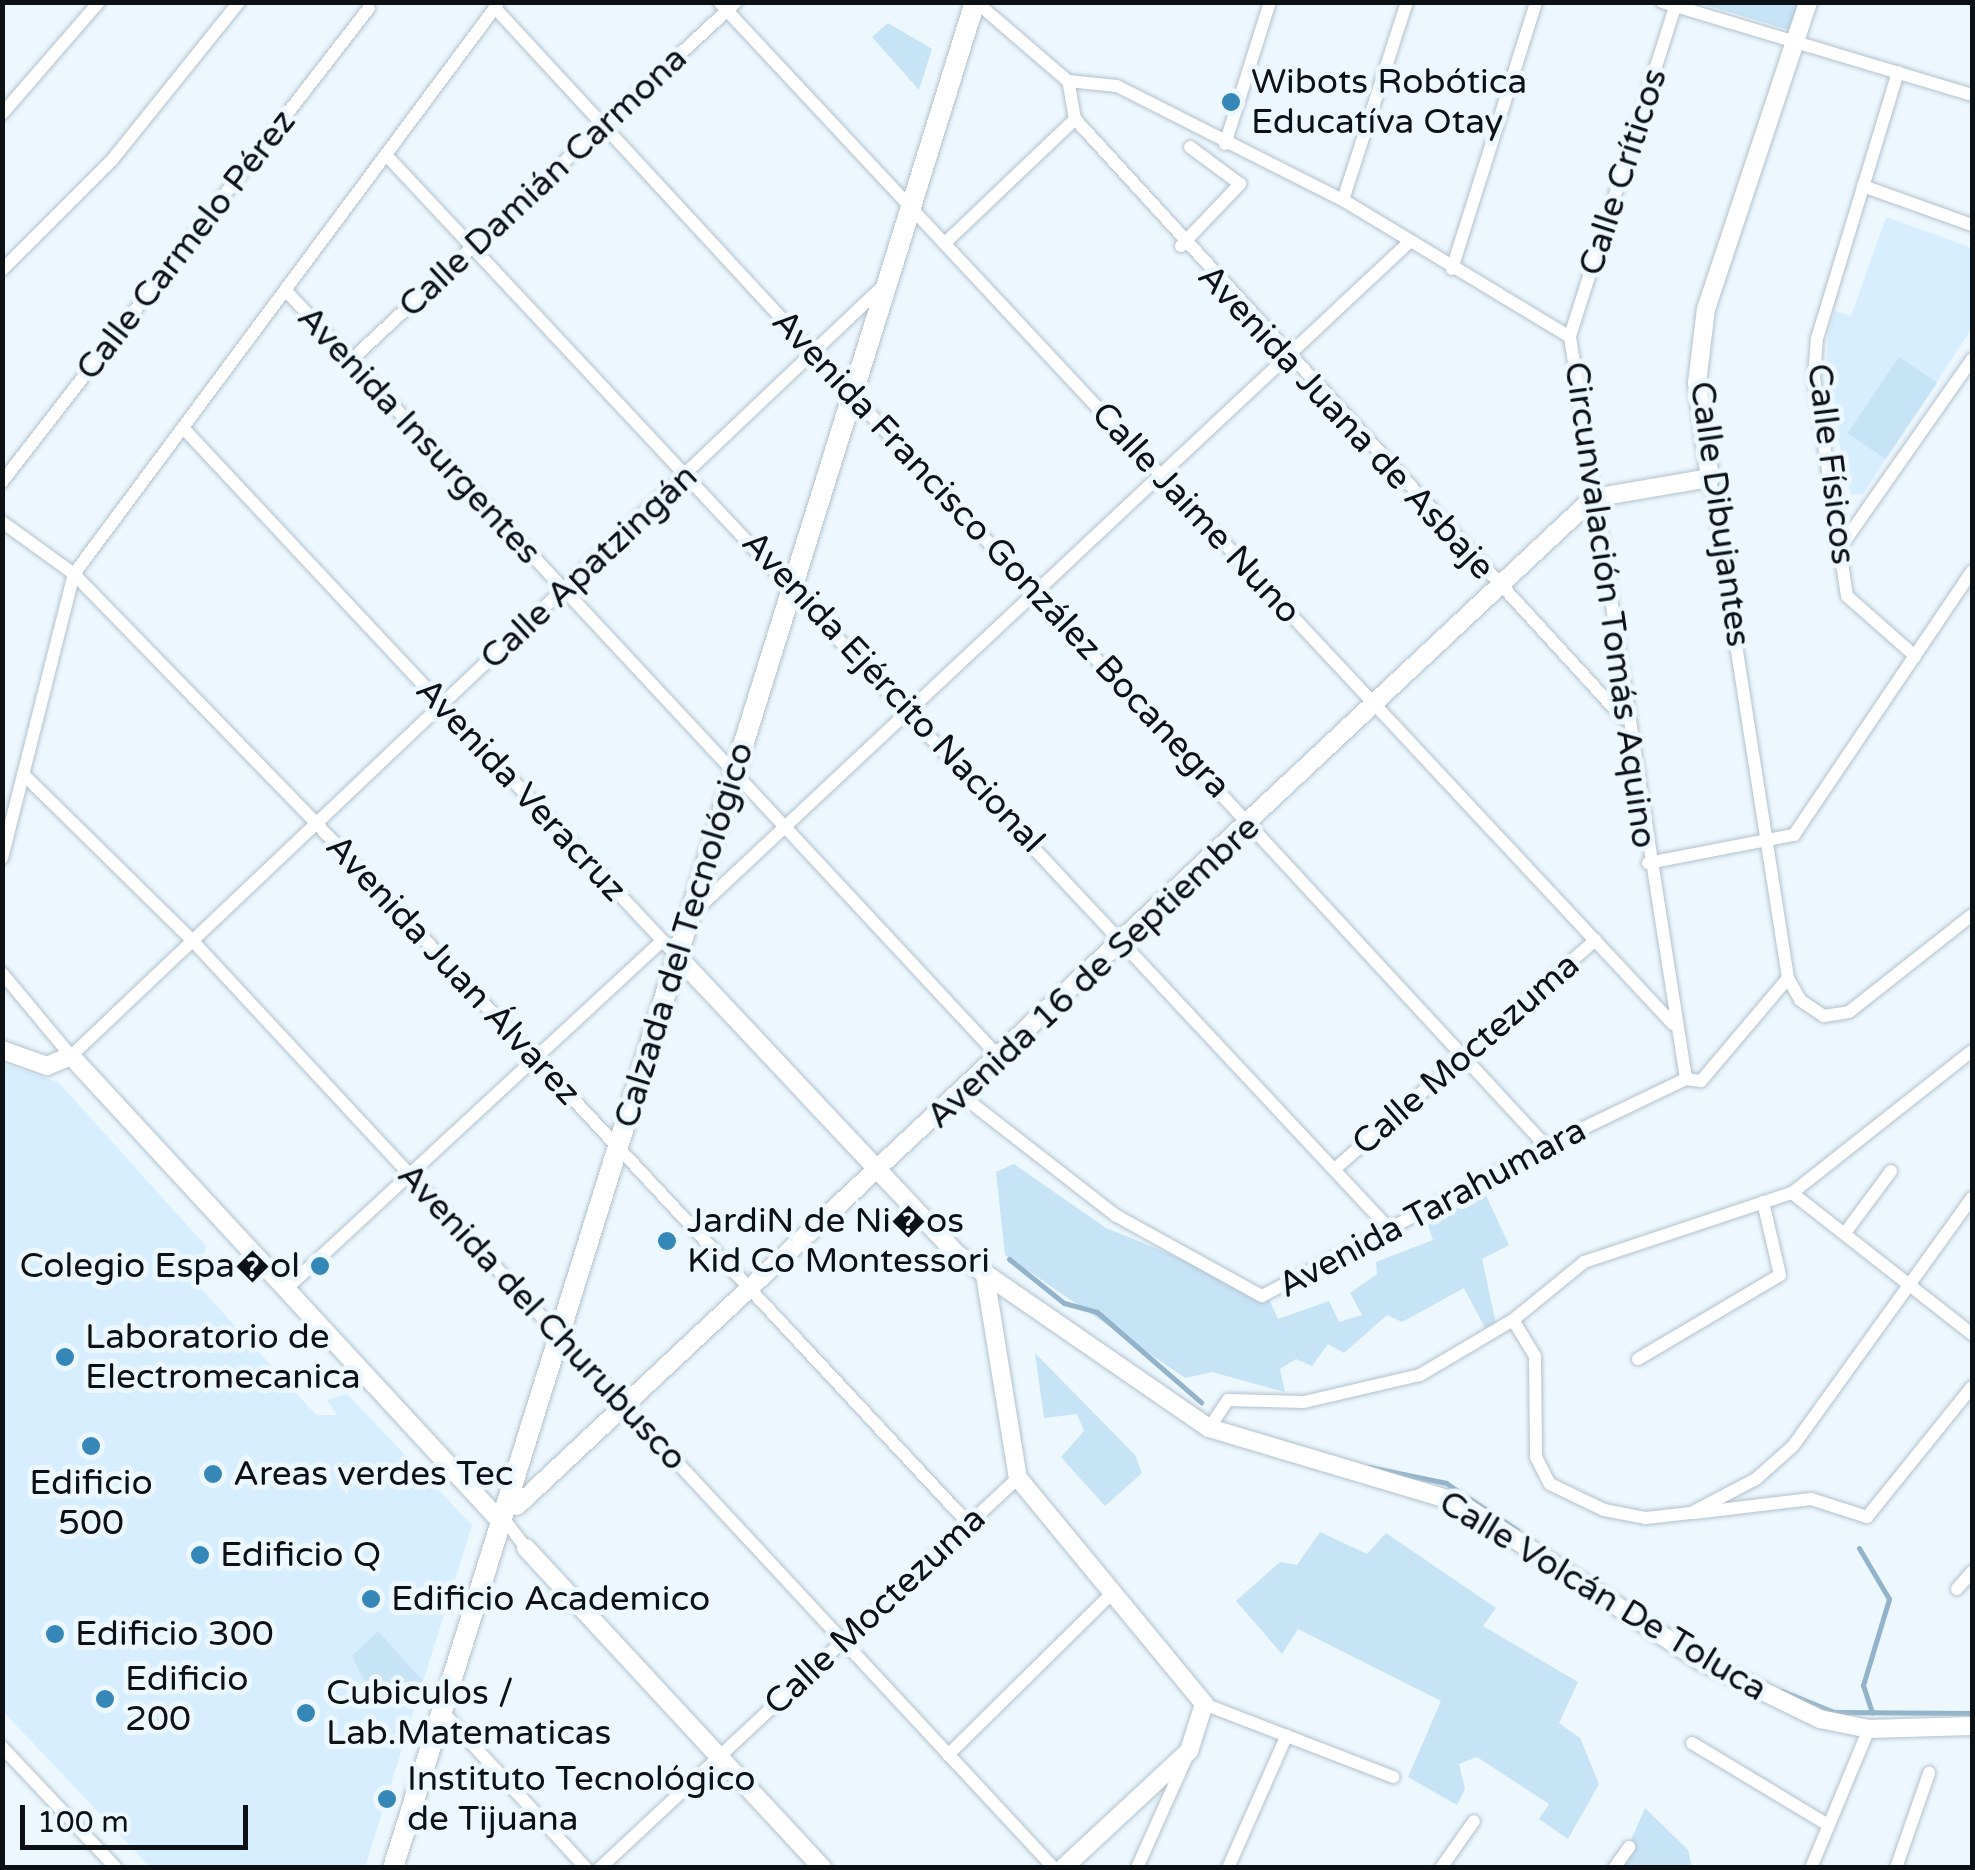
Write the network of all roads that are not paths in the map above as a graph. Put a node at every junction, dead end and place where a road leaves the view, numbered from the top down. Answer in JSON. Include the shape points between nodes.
{"nodes":[{"id":1,"x":99,"y":2,"type":"edge"},
{"id":2,"x":239,"y":2,"type":"edge"},
{"id":3,"x":975,"y":2,"type":"edge"},
{"id":4,"x":1270,"y":2,"type":"edge"},
{"id":5,"x":1407,"y":2,"type":"edge"},
{"id":6,"x":1536,"y":2,"type":"edge"},
{"id":7,"x":1808,"y":2,"type":"edge"},
{"id":8,"x":1669,"y":4,"type":"edge"},
{"id":9,"x":497,"y":5,"type":"edge"},
{"id":10,"x":727,"y":5,"type":"edge"},
{"id":11,"x":370,"y":8,"type":"dead end"},
{"id":12,"x":1795,"y":43,"type":"junction"},
{"id":13,"x":1898,"y":72,"type":"junction"},
{"id":14,"x":1068,"y":80,"type":"junction"},
{"id":15,"x":1972,"y":95,"type":"edge"},
{"id":16,"x":2,"y":114,"type":"edge"},
{"id":17,"x":1075,"y":119,"type":"junction"},
{"id":18,"x":604,"y":125,"type":"junction"},
{"id":19,"x":1224,"y":144,"type":"junction"},
{"id":20,"x":1190,"y":147,"type":"dead end"},
{"id":21,"x":388,"y":157,"type":"junction"},
{"id":22,"x":1864,"y":186,"type":"junction"},
{"id":23,"x":1343,"y":200,"type":"junction"},
{"id":24,"x":911,"y":206,"type":"junction"},
{"id":25,"x":1972,"y":224,"type":"edge"},
{"id":26,"x":946,"y":242,"type":"junction"},
{"id":27,"x":1407,"y":244,"type":"junction"},
{"id":28,"x":474,"y":246,"type":"junction"},
{"id":29,"x":1182,"y":246,"type":"junction"},
{"id":30,"x":1452,"y":269,"type":"junction"},
{"id":31,"x":2,"y":270,"type":"edge"},
{"id":32,"x":888,"y":282,"type":"junction"},
{"id":33,"x":288,"y":294,"type":"junction"},
{"id":34,"x":1570,"y":337,"type":"junction"},
{"id":35,"x":815,"y":353,"type":"junction"},
{"id":36,"x":1285,"y":358,"type":"junction"},
{"id":37,"x":350,"y":360,"type":"junction"},
{"id":38,"x":1972,"y":360,"type":"edge"},
{"id":39,"x":852,"y":394,"type":"junction"},
{"id":40,"x":186,"y":431,"type":"junction"},
{"id":41,"x":688,"y":474,"type":"junction"},
{"id":42,"x":1161,"y":474,"type":"junction"},
{"id":43,"x":1710,"y":478,"type":"junction"},
{"id":44,"x":2,"y":482,"type":"edge"},
{"id":45,"x":1594,"y":498,"type":"junction"},
{"id":46,"x":2,"y":522,"type":"edge"},
{"id":47,"x":1842,"y":545,"type":"junction"},
{"id":48,"x":1972,"y":572,"type":"edge"},
{"id":49,"x":74,"y":574,"type":"junction"},
{"id":50,"x":793,"y":586,"type":"junction"},
{"id":51,"x":1501,"y":588,"type":"junction"},
{"id":52,"x":566,"y":592,"type":"junction"},
{"id":53,"x":1035,"y":592,"type":"junction"},
{"id":54,"x":1915,"y":656,"type":"junction"},
{"id":55,"x":442,"y":706,"type":"junction"},
{"id":56,"x":1375,"y":707,"type":"junction"},
{"id":57,"x":910,"y":710,"type":"junction"},
{"id":58,"x":1625,"y":720,"type":"junction"},
{"id":59,"x":735,"y":772,"type":"junction"},
{"id":60,"x":24,"y":774,"type":"junction"},
{"id":61,"x":315,"y":822,"type":"junction"},
{"id":62,"x":1250,"y":823,"type":"junction"},
{"id":63,"x":786,"y":826,"type":"junction"},
{"id":64,"x":1769,"y":842,"type":"junction"},
{"id":65,"x":2,"y":858,"type":"edge"},
{"id":66,"x":1648,"y":863,"type":"junction"},
{"id":67,"x":1972,"y":914,"type":"edge"},
{"id":68,"x":690,"y":917,"type":"junction"},
{"id":69,"x":190,"y":938,"type":"junction"},
{"id":70,"x":1124,"y":940,"type":"junction"},
{"id":71,"x":1595,"y":940,"type":"junction"},
{"id":72,"x":662,"y":941,"type":"junction"},
{"id":73,"x":678,"y":956,"type":"junction"},
{"id":74,"x":2,"y":973,"type":"edge"},
{"id":75,"x":1788,"y":978,"type":"junction"},
{"id":76,"x":1673,"y":1024,"type":"junction"},
{"id":77,"x":2,"y":1050,"type":"edge"},
{"id":78,"x":1972,"y":1052,"type":"edge"},
{"id":79,"x":71,"y":1056,"type":"junction"},
{"id":80,"x":1466,"y":1057,"type":"junction"},
{"id":81,"x":535,"y":1058,"type":"junction"},
{"id":82,"x":1000,"y":1058,"type":"junction"},
{"id":83,"x":1686,"y":1079,"type":"junction"},
{"id":84,"x":961,"y":1095,"type":"junction"},
{"id":85,"x":1546,"y":1146,"type":"junction"},
{"id":86,"x":618,"y":1148,"type":"junction"},
{"id":87,"x":1337,"y":1168,"type":"junction"},
{"id":88,"x":1891,"y":1171,"type":"dead end"},
{"id":89,"x":410,"y":1174,"type":"junction"},
{"id":90,"x":879,"y":1174,"type":"junction"},
{"id":91,"x":1792,"y":1193,"type":"junction"},
{"id":92,"x":1972,"y":1198,"type":"edge"},
{"id":93,"x":1763,"y":1202,"type":"junction"},
{"id":94,"x":1393,"y":1233,"type":"junction"},
{"id":95,"x":1845,"y":1233,"type":"junction"},
{"id":96,"x":985,"y":1275,"type":"junction"},
{"id":97,"x":287,"y":1288,"type":"junction"},
{"id":98,"x":1914,"y":1288,"type":"junction"},
{"id":99,"x":750,"y":1290,"type":"junction"},
{"id":100,"x":1513,"y":1320,"type":"junction"},
{"id":101,"x":1972,"y":1334,"type":"edge"},
{"id":102,"x":559,"y":1335,"type":"junction"},
{"id":103,"x":1638,"y":1358,"type":"dead end"},
{"id":104,"x":1972,"y":1387,"type":"edge"},
{"id":105,"x":626,"y":1407,"type":"junction"},
{"id":106,"x":1209,"y":1428,"type":"junction"},
{"id":107,"x":1018,"y":1478,"type":"junction"},
{"id":108,"x":517,"y":1506,"type":"joint"},
{"id":109,"x":1691,"y":1512,"type":"junction"},
{"id":110,"x":501,"y":1522,"type":"junction"},
{"id":111,"x":968,"y":1524,"type":"junction"},
{"id":112,"x":526,"y":1548,"type":"joint"},
{"id":113,"x":1972,"y":1572,"type":"edge"},
{"id":114,"x":1956,"y":1590,"type":"dead end"},
{"id":115,"x":1112,"y":1593,"type":"junction"},
{"id":116,"x":842,"y":1641,"type":"junction"},
{"id":117,"x":1204,"y":1704,"type":"junction"},
{"id":118,"x":442,"y":1711,"type":"junction"},
{"id":119,"x":1972,"y":1726,"type":"edge"},
{"id":120,"x":1869,"y":1729,"type":"junction"},
{"id":121,"x":1286,"y":1735,"type":"junction"},
{"id":122,"x":1692,"y":1742,"type":"dead end"},
{"id":123,"x":2,"y":1747,"type":"edge"},
{"id":124,"x":1190,"y":1751,"type":"junction"},
{"id":125,"x":948,"y":1755,"type":"junction"},
{"id":126,"x":720,"y":1756,"type":"junction"},
{"id":127,"x":1929,"y":1773,"type":"dead end"},
{"id":128,"x":1394,"y":1778,"type":"dead end"},
{"id":129,"x":1474,"y":1821,"type":"dead end"},
{"id":130,"x":1828,"y":1825,"type":"junction"},
{"id":131,"x":1629,"y":1847,"type":"dead end"},
{"id":132,"x":116,"y":1868,"type":"edge"},
{"id":133,"x":393,"y":1868,"type":"edge"},
{"id":134,"x":586,"y":1868,"type":"edge"},
{"id":135,"x":600,"y":1868,"type":"edge"},
{"id":136,"x":822,"y":1868,"type":"edge"},
{"id":137,"x":1054,"y":1868,"type":"edge"},
{"id":138,"x":1063,"y":1868,"type":"edge"},
{"id":139,"x":1137,"y":1868,"type":"edge"},
{"id":140,"x":1228,"y":1868,"type":"edge"},
{"id":141,"x":1440,"y":1868,"type":"edge"},
{"id":142,"x":1614,"y":1868,"type":"edge"},
{"id":143,"x":1811,"y":1868,"type":"edge"},
{"id":144,"x":1896,"y":1868,"type":"edge"}],
"edges":[{"from":1,"to":16,"type":"street"},
{"from":2,"to":31,"type":"street","via":[[112,160]]},
{"from":3,"to":14,"type":"street"},
{"from":3,"to":24,"type":"main road","name":"Calzada del Tecnológico"},
{"from":4,"to":19,"type":"street"},
{"from":5,"to":23,"type":"street"},
{"from":6,"to":30,"type":"street"},
{"from":7,"to":12,"type":"street","name":"Calle Dibujantes"},
{"from":8,"to":12,"type":"street"},
{"from":8,"to":34,"type":"street","name":"Calle Críticos"},
{"from":9,"to":18,"type":"street","name":"Avenida Francisco González Bocanegra"},
{"from":9,"to":21,"type":"street"},
{"from":10,"to":18,"type":"street","name":"Calle Damián Carmona"},
{"from":10,"to":24,"type":"street","name":"Calle Jaime Nuno"},
{"from":11,"to":44,"type":"street","name":"Calle Carmelo Pérez"},
{"from":12,"to":13,"type":"street"},
{"from":12,"to":43,"type":"street","name":"Calle Dibujantes","via":[[1706,309],[1697,383]]},
{"from":13,"to":15,"type":"street"},
{"from":13,"to":22,"type":"street","name":"Calle Físicos"},
{"from":14,"to":17,"type":"street"},
{"from":14,"to":19,"type":"street","name":"Circunvalación Tomás Aquino","via":[[1117,86]]},
{"from":17,"to":26,"type":"street"},
{"from":17,"to":29,"type":"street","name":"Avenida Juana de Asbaje"},
{"from":18,"to":28,"type":"street","name":"Calle Damián Carmona"},
{"from":18,"to":35,"type":"street","name":"Avenida Francisco González Bocanegra"},
{"from":19,"to":23,"type":"street","name":"Circunvalación Tomás Aquino"},
{"from":20,"to":29,"type":"street","via":[[1240,184]]},
{"from":21,"to":28,"type":"street","name":"Avenida Ejército Nacional"},
{"from":21,"to":33,"type":"street"},
{"from":22,"to":25,"type":"street"},
{"from":22,"to":47,"type":"street","name":"Calle Físicos","via":[[1814,360]]},
{"from":23,"to":27,"type":"street","name":"Circunvalación Tomás Aquino"},
{"from":24,"to":26,"type":"street","name":"Calle Jaime Nuno"},
{"from":24,"to":32,"type":"main road","name":"Calzada del Tecnológico"},
{"from":26,"to":42,"type":"street","name":"Calle Jaime Nuno"},
{"from":27,"to":30,"type":"street","name":"Circunvalación Tomás Aquino"},
{"from":27,"to":36,"type":"street"},
{"from":28,"to":37,"type":"street","name":"Calle Damián Carmona"},
{"from":28,"to":41,"type":"street","name":"Avenida Ejército Nacional"},
{"from":29,"to":36,"type":"street","name":"Avenida Juana de Asbaje"},
{"from":30,"to":34,"type":"street","name":"Circunvalación Tomás Aquino"},
{"from":32,"to":35,"type":"street","name":"Calle Apatzingán"},
{"from":32,"to":39,"type":"main road","name":"Calzada del Tecnológico"},
{"from":33,"to":37,"type":"street","name":"Avenida Insurgentes"},
{"from":33,"to":40,"type":"street"},
{"from":34,"to":45,"type":"street","name":"Circunvalación Tomás Aquino"},
{"from":35,"to":39,"type":"street","name":"Avenida Francisco González Bocanegra"},
{"from":35,"to":41,"type":"street","name":"Calle Apatzingán"},
{"from":36,"to":42,"type":"street"},
{"from":36,"to":51,"type":"street","name":"Avenida Juana de Asbaje"},
{"from":37,"to":52,"type":"street","name":"Avenida Insurgentes"},
{"from":38,"to":47,"type":"street"},
{"from":39,"to":50,"type":"main road","name":"Calzada del Tecnológico"},
{"from":39,"to":53,"type":"street","name":"Avenida Francisco González Bocanegra"},
{"from":40,"to":49,"type":"street"},
{"from":40,"to":55,"type":"street","name":"Avenida Veracruz"},
{"from":41,"to":50,"type":"street","name":"Avenida Ejército Nacional"},
{"from":41,"to":52,"type":"street","name":"Calle Apatzingán"},
{"from":42,"to":53,"type":"street"},
{"from":42,"to":56,"type":"street","name":"Calle Jaime Nuno"},
{"from":43,"to":45,"type":"street"},
{"from":43,"to":64,"type":"street","name":"Calle Dibujantes"},
{"from":45,"to":51,"type":"street","name":"Avenida 16 de Septiembre"},
{"from":45,"to":58,"type":"street","name":"Circunvalación Tomás Aquino"},
{"from":46,"to":49,"type":"street","name":"Avenida Juan Álvarez"},
{"from":47,"to":54,"type":"street","name":"Calle Físicos","via":[[1851,605]]},
{"from":48,"to":54,"type":"street"},
{"from":49,"to":60,"type":"street"},
{"from":49,"to":61,"type":"street","name":"Avenida Juan Álvarez"},
{"from":50,"to":57,"type":"street","name":"Avenida Ejército Nacional"},
{"from":50,"to":59,"type":"main road","name":"Calzada del Tecnológico"},
{"from":51,"to":56,"type":"street","name":"Avenida 16 de Septiembre"},
{"from":51,"to":58,"type":"street","name":"Avenida Juana de Asbaje"},
{"from":52,"to":55,"type":"street","name":"Calle Apatzingán"},
{"from":52,"to":59,"type":"street","name":"Avenida Insurgentes"},
{"from":53,"to":57,"type":"street"},
{"from":53,"to":62,"type":"street","name":"Avenida Francisco González Bocanegra"},
{"from":54,"to":64,"type":"street","via":[[1794,835]]},
{"from":55,"to":61,"type":"street","name":"Calle Apatzingán"},
{"from":55,"to":72,"type":"street","name":"Avenida Veracruz"},
{"from":56,"to":62,"type":"street","name":"Avenida 16 de Septiembre"},
{"from":56,"to":71,"type":"street","name":"Calle Jaime Nuno"},
{"from":57,"to":63,"type":"street"},
{"from":57,"to":70,"type":"street","name":"Avenida Ejército Nacional"},
{"from":58,"to":66,"type":"street","name":"Circunvalación Tomás Aquino"},
{"from":59,"to":63,"type":"street","name":"Avenida Insurgentes"},
{"from":59,"to":68,"type":"main road","name":"Calzada del Tecnológico"},
{"from":60,"to":65,"type":"street"},
{"from":60,"to":69,"type":"street","name":"Avenida del Churubusco"},
{"from":61,"to":69,"type":"street","name":"Calle Apatzingán"},
{"from":61,"to":81,"type":"street","name":"Avenida Juan Álvarez"},
{"from":62,"to":70,"type":"street","name":"Avenida 16 de Septiembre"},
{"from":62,"to":80,"type":"street","name":"Avenida Francisco González Bocanegra"},
{"from":63,"to":68,"type":"street"},
{"from":63,"to":82,"type":"street","name":"Avenida Insurgentes"},
{"from":64,"to":66,"type":"street"},
{"from":64,"to":75,"type":"street","name":"Calle Dibujantes"},
{"from":66,"to":76,"type":"street","name":"Circunvalación Tomás Aquino"},
{"from":67,"to":75,"type":"street","via":[[1909,972],[1836,1018],[1810,1011]]},
{"from":68,"to":73,"type":"main road","name":"Calzada del Tecnológico"},
{"from":69,"to":79,"type":"street","name":"Calle Apatzingán"},
{"from":69,"to":89,"type":"street","name":"Avenida del Churubusco"},
{"from":70,"to":82,"type":"street","name":"Avenida 16 de Septiembre"},
{"from":70,"to":87,"type":"street","name":"Avenida Ejército Nacional"},
{"from":71,"to":76,"type":"street","name":"Calle Jaime Nuno"},
{"from":71,"to":80,"type":"street","name":"Calle Moctezuma"},
{"from":72,"to":73,"type":"street","name":"Avenida Veracruz"},
{"from":72,"to":81,"type":"street"},
{"from":73,"to":86,"type":"main road","name":"Calzada del Tecnológico"},
{"from":73,"to":90,"type":"street","name":"Avenida Veracruz"},
{"from":74,"to":79,"type":"street"},
{"from":75,"to":83,"type":"street","name":"Avenida Tarahumara","via":[[1706,1078]]},
{"from":76,"to":83,"type":"street","name":"Circunvalación Tomás Aquino"},
{"from":77,"to":79,"type":"street","via":[[47,1066]]},
{"from":78,"to":91,"type":"street"},
{"from":79,"to":97,"type":"street"},
{"from":80,"to":85,"type":"street","name":"Avenida Francisco González Bocanegra"},
{"from":80,"to":87,"type":"street","name":"Calle Moctezuma"},
{"from":81,"to":86,"type":"street","name":"Avenida Juan Álvarez"},
{"from":81,"to":89,"type":"street"},
{"from":82,"to":84,"type":"street","name":"Avenida 16 de Septiembre"},
{"from":83,"to":85,"type":"street","name":"Avenida Tarahumara"},
{"from":84,"to":90,"type":"street","name":"Avenida 16 de Septiembre"},
{"from":84,"to":94,"type":"street","name":"Avenida Tarahumara","via":[[1115,1215],[1252,1296]]},
{"from":85,"to":94,"type":"street","name":"Avenida Tarahumara"},
{"from":86,"to":99,"type":"street","name":"Avenida Juan Álvarez"},
{"from":86,"to":102,"type":"main road","name":"Calzada del Tecnológico"},
{"from":87,"to":94,"type":"street","name":"Avenida Ejército Nacional"},
{"from":88,"to":95,"type":"street"},
{"from":89,"to":97,"type":"street"},
{"from":89,"to":102,"type":"street","name":"Avenida del Churubusco"},
{"from":90,"to":96,"type":"street","name":"Avenida Veracruz"},
{"from":90,"to":99,"type":"street","name":"Avenida 16 de Septiembre"},
{"from":91,"to":93,"type":"street"},
{"from":91,"to":95,"type":"street"},
{"from":92,"to":98,"type":"street"},
{"from":93,"to":100,"type":"street","via":[[1584,1262]]},
{"from":93,"to":103,"type":"street","via":[[1784,1261],[1780,1275]]},
{"from":95,"to":98,"type":"street"},
{"from":96,"to":106,"type":"street","name":"Calle Volcán De Toluca"},
{"from":96,"to":107,"type":"street"},
{"from":97,"to":110,"type":"street"},
{"from":98,"to":101,"type":"street"},
{"from":98,"to":109,"type":"street","via":[[1793,1446],[1756,1480]]},
{"from":99,"to":105,"type":"street","name":"Avenida 16 de Septiembre"},
{"from":99,"to":111,"type":"street","name":"Avenida Juan Álvarez"},
{"from":100,"to":106,"type":"street","via":[[1382,1390],[1304,1402],[1228,1400]]},
{"from":100,"to":109,"type":"street","via":[[1535,1356],[1536,1457],[1550,1484],[1604,1510],[1646,1518]]},
{"from":102,"to":105,"type":"street","name":"Avenida del Churubusco"},
{"from":102,"to":110,"type":"main road","name":"Calzada del Tecnológico"},
{"from":104,"to":109,"type":"street","via":[[1867,1517],[1811,1499]]},
{"from":105,"to":108,"type":"street","name":"Avenida 16 de Septiembre"},
{"from":105,"to":116,"type":"street","name":"Avenida del Churubusco"},
{"from":106,"to":120,"type":"street","name":"Calle Volcán De Toluca","via":[[1458,1502],[1755,1693]]},
{"from":107,"to":111,"type":"street","name":"Calle Moctezuma"},
{"from":107,"to":115,"type":"street"},
{"from":108,"to":110,"type":"street","name":"Avenida 16 de Septiembre"},
{"from":110,"to":112,"type":"street"},
{"from":110,"to":118,"type":"main road","name":"Calzada del Tecnológico"},
{"from":111,"to":116,"type":"street","name":"Calle Moctezuma"},
{"from":112,"to":126,"type":"street"},
{"from":113,"to":114,"type":"street"},
{"from":115,"to":117,"type":"street"},
{"from":115,"to":125,"type":"street"},
{"from":116,"to":125,"type":"street","name":"Avenida del Churubusco"},
{"from":116,"to":126,"type":"street","name":"Calle Moctezuma"},
{"from":117,"to":121,"type":"street"},
{"from":117,"to":124,"type":"street"},
{"from":118,"to":133,"type":"main road","name":"Calzada del Tecnológico"},
{"from":118,"to":134,"type":"street"},
{"from":119,"to":120,"type":"street","name":"Calle Volcán De Toluca"},
{"from":120,"to":130,"type":"street"},
{"from":121,"to":128,"type":"street"},
{"from":121,"to":140,"type":"street"},
{"from":122,"to":130,"type":"street"},
{"from":123,"to":132,"type":"street"},
{"from":124,"to":138,"type":"street"},
{"from":124,"to":139,"type":"street"},
{"from":125,"to":137,"type":"street","name":"Avenida del Churubusco"},
{"from":126,"to":135,"type":"street","name":"Calle Moctezuma"},
{"from":126,"to":136,"type":"street"},
{"from":127,"to":144,"type":"street"},
{"from":129,"to":141,"type":"street"},
{"from":130,"to":143,"type":"street"},
{"from":131,"to":142,"type":"street"}]}
